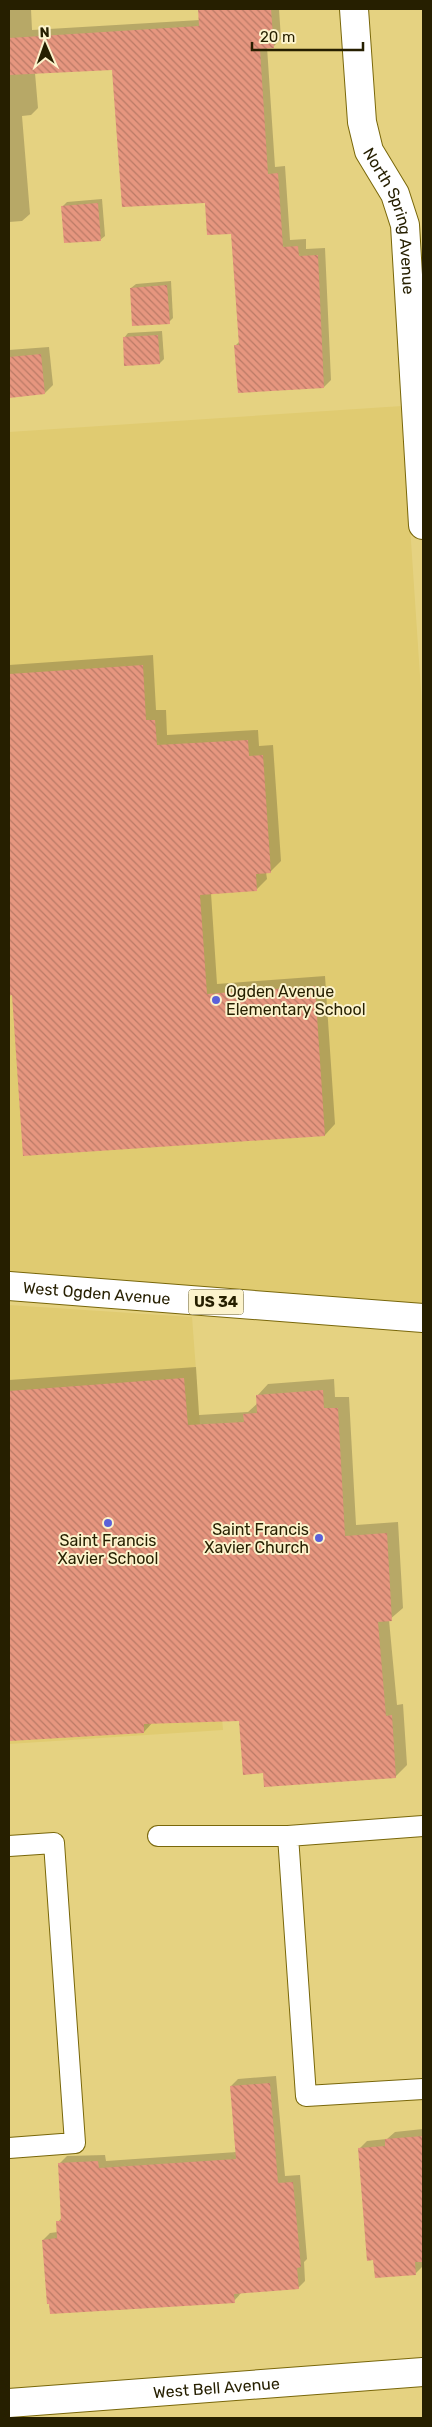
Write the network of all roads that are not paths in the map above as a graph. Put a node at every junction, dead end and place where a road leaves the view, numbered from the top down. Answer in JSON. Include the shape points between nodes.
{"nodes":[{"id":1,"x":354,"y":9,"type":"edge"},
{"id":2,"x":423,"y":525,"type":"edge"},
{"id":3,"x":9,"y":1286,"type":"edge"},
{"id":4,"x":423,"y":1318,"type":"edge"},
{"id":5,"x":423,"y":1826,"type":"edge"},
{"id":6,"x":158,"y":1836,"type":"dead end"},
{"id":7,"x":288,"y":1836,"type":"junction"},
{"id":8,"x":9,"y":1846,"type":"edge"},
{"id":9,"x":423,"y":2089,"type":"edge"},
{"id":10,"x":9,"y":2148,"type":"edge"},
{"id":11,"x":423,"y":2372,"type":"edge"},
{"id":12,"x":9,"y":2403,"type":"edge"}],
"edges":[{"from":1,"to":2,"type":"street","name":"North Spring Avenue","via":[[362,122],[369,151],[395,194],[405,225]]},
{"from":3,"to":4,"type":"street","name":"West Ogden Avenue","number":"US 34"},
{"from":5,"to":7,"type":"lane"},
{"from":6,"to":7,"type":"lane"},
{"from":7,"to":9,"type":"lane","via":[[306,2096]]},
{"from":8,"to":10,"type":"lane","via":[[54,1843],[74,2144]]},
{"from":11,"to":12,"type":"street","name":"West Bell Avenue"}]}
